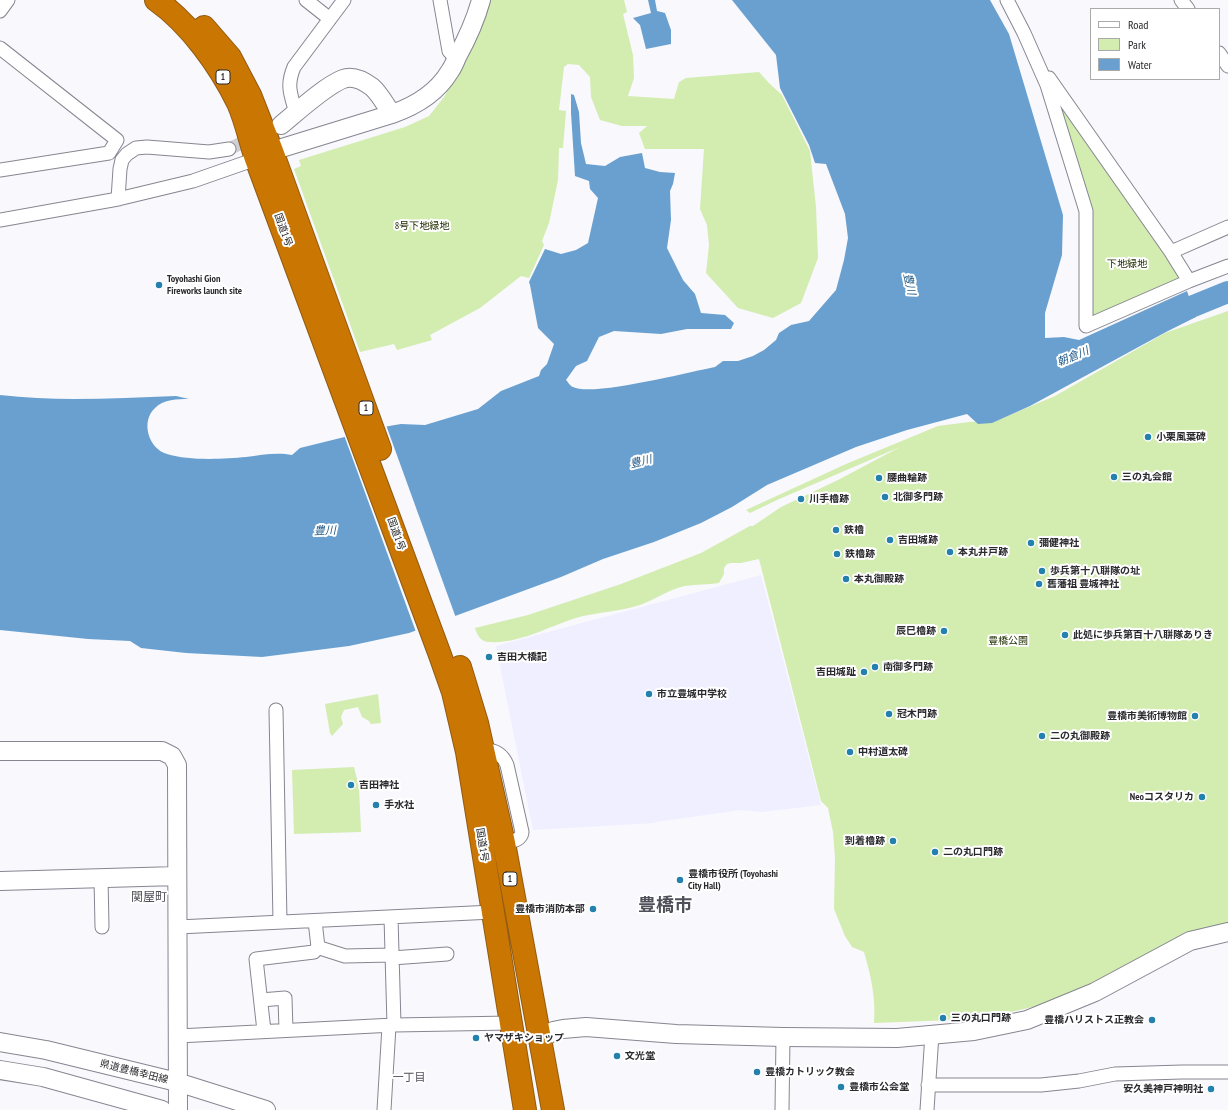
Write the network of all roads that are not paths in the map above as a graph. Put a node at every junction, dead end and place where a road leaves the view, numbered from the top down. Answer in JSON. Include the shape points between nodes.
{"nodes":[{"id":1,"x":8,"y":0,"type":"edge"},
{"id":2,"x":156,"y":0,"type":"edge"},
{"id":3,"x":179,"y":0,"type":"edge"},
{"id":4,"x":306,"y":0,"type":"edge"},
{"id":5,"x":344,"y":0,"type":"edge"},
{"id":6,"x":440,"y":0,"type":"edge"},
{"id":7,"x":481,"y":0,"type":"edge"},
{"id":8,"x":1007,"y":0,"type":"edge"},
{"id":9,"x":0,"y":10,"type":"edge"},
{"id":10,"x":330,"y":19,"type":"junction"},
{"id":11,"x":0,"y":48,"type":"edge"},
{"id":12,"x":1220,"y":54,"type":"edge"},
{"id":13,"x":1035,"y":57,"type":"junction"},
{"id":14,"x":456,"y":59,"type":"junction"},
{"id":15,"x":1228,"y":66,"type":"edge"},
{"id":16,"x":296,"y":114,"type":"junction"},
{"id":17,"x":392,"y":114,"type":"junction"},
{"id":18,"x":281,"y":125,"type":"dead end"},
{"id":19,"x":229,"y":149,"type":"tunnel mouth"},
{"id":20,"x":267,"y":161,"type":"junction"},
{"id":21,"x":0,"y":170,"type":"edge"},
{"id":22,"x":118,"y":199,"type":"junction"},
{"id":23,"x":0,"y":220,"type":"edge"},
{"id":24,"x":1228,"y":227,"type":"edge"},
{"id":25,"x":1171,"y":252,"type":"junction"},
{"id":26,"x":1228,"y":266,"type":"edge"},
{"id":27,"x":1189,"y":281,"type":"junction"},
{"id":28,"x":447,"y":653,"type":"junction"},
{"id":29,"x":276,"y":710,"type":"dead end"},
{"id":30,"x":0,"y":751,"type":"edge"},
{"id":31,"x":177,"y":876,"type":"junction"},
{"id":32,"x":101,"y":878,"type":"junction"},
{"id":33,"x":0,"y":881,"type":"edge"},
{"id":34,"x":493,"y":912,"type":"junction"},
{"id":35,"x":391,"y":917,"type":"junction"},
{"id":36,"x":315,"y":921,"type":"junction"},
{"id":37,"x":280,"y":922,"type":"junction"},
{"id":38,"x":102,"y":927,"type":"dead end"},
{"id":39,"x":178,"y":927,"type":"junction"},
{"id":40,"x":1228,"y":932,"type":"edge"},
{"id":41,"x":318,"y":947,"type":"junction"},
{"id":42,"x":447,"y":954,"type":"dead end"},
{"id":43,"x":392,"y":957,"type":"junction"},
{"id":44,"x":261,"y":1000,"type":"junction"},
{"id":45,"x":511,"y":1023,"type":"junction"},
{"id":46,"x":392,"y":1025,"type":"junction"},
{"id":47,"x":286,"y":1030,"type":"junction"},
{"id":48,"x":264,"y":1031,"type":"junction"},
{"id":49,"x":932,"y":1034,"type":"junction"},
{"id":50,"x":178,"y":1036,"type":"junction"},
{"id":51,"x":783,"y":1037,"type":"junction"},
{"id":52,"x":0,"y":1042,"type":"edge"},
{"id":53,"x":541,"y":1043,"type":"junction"},
{"id":54,"x":0,"y":1070,"type":"edge"},
{"id":55,"x":1228,"y":1072,"type":"edge"},
{"id":56,"x":177,"y":1082,"type":"junction"},
{"id":57,"x":928,"y":1085,"type":"junction"},
{"id":58,"x":162,"y":1110,"type":"edge"},
{"id":59,"x":178,"y":1110,"type":"edge"},
{"id":60,"x":266,"y":1110,"type":"edge"},
{"id":61,"x":384,"y":1110,"type":"edge"},
{"id":62,"x":525,"y":1110,"type":"edge"},
{"id":63,"x":552,"y":1110,"type":"edge"},
{"id":64,"x":782,"y":1110,"type":"edge"},
{"id":65,"x":927,"y":1110,"type":"edge"}],
"edges":[{"from":1,"to":9,"type":"street"},
{"from":2,"to":20,"type":"highway","name":"国道1号","number":"1","via":[[170,10],[218,68]]},
{"from":3,"to":20,"type":"highway","name":"国道1号","number":"1","via":[[230,57],[250,96]]},
{"from":4,"to":10,"type":"street"},
{"from":5,"to":10,"type":"street"},
{"from":6,"to":14,"type":"street","via":[[449,51]]},
{"from":7,"to":14,"type":"street","via":[[476,21]]},
{"from":8,"to":13,"type":"street"},
{"from":10,"to":16,"type":"street","via":[[294,67],[290,77],[289,88]]},
{"from":11,"to":21,"type":"street","via":[[118,140],[109,153]]},
{"from":12,"to":15,"type":"street"},
{"from":13,"to":25,"type":"street"},
{"from":13,"to":27,"type":"street","via":[[1047,85],[1086,211],[1086,326]]},
{"from":14,"to":17,"type":"street","via":[[442,83],[430,95]]},
{"from":16,"to":17,"type":"street","via":[[328,87],[344,78],[355,78],[373,88]]},
{"from":16,"to":18,"type":"street"},
{"from":17,"to":20,"type":"street"},
{"from":19,"to":22,"type":"street","via":[[209,152],[136,148],[122,160]]},
{"from":20,"to":22,"type":"street"},
{"from":20,"to":28,"type":"highway","name":"国道1号","number":"1"},
{"from":22,"to":23,"type":"street"},
{"from":24,"to":25,"type":"street"},
{"from":25,"to":27,"type":"street"},
{"from":26,"to":27,"type":"street"},
{"from":28,"to":34,"type":"highway","name":"国道1号","number":"1","via":[[467,752]]},
{"from":28,"to":53,"type":"highway","name":"国道1号","number":"1","via":[[470,696],[484,750]]},
{"from":29,"to":37,"type":"street"},
{"from":30,"to":31,"type":"street","via":[[162,751],[172,756],[177,765]]},
{"from":31,"to":32,"type":"street"},
{"from":31,"to":39,"type":"street"},
{"from":32,"to":33,"type":"street"},
{"from":32,"to":38,"type":"street"},
{"from":34,"to":35,"type":"street"},
{"from":34,"to":45,"type":"highway","name":"国道1号","number":"1"},
{"from":35,"to":36,"type":"street"},
{"from":35,"to":43,"type":"street"},
{"from":36,"to":37,"type":"street"},
{"from":36,"to":41,"type":"street"},
{"from":37,"to":39,"type":"street"},
{"from":39,"to":50,"type":"street"},
{"from":40,"to":49,"type":"street","via":[[1190,941],[1095,992],[1027,1020],[974,1031]]},
{"from":41,"to":43,"type":"street","via":[[345,956]]},
{"from":41,"to":44,"type":"street","via":[[314,952],[256,958]]},
{"from":42,"to":43,"type":"street"},
{"from":43,"to":46,"type":"street"},
{"from":44,"to":47,"type":"street","via":[[285,998]]},
{"from":44,"to":48,"type":"street"},
{"from":45,"to":46,"type":"street"},
{"from":45,"to":62,"type":"highway","name":"国道1号","number":"1"},
{"from":46,"to":47,"type":"street"},
{"from":46,"to":61,"type":"street"},
{"from":47,"to":48,"type":"street"},
{"from":48,"to":50,"type":"street"},
{"from":49,"to":51,"type":"street","via":[[897,1038]]},
{"from":49,"to":57,"type":"street"},
{"from":50,"to":56,"type":"street"},
{"from":51,"to":53,"type":"street","via":[[676,1034],[586,1027],[553,1031]]},
{"from":51,"to":64,"type":"street"},
{"from":52,"to":56,"type":"street","name":"県道豊橋幸田線","via":[[46,1050]]},
{"from":53,"to":63,"type":"highway","name":"国道1号","number":"1"},
{"from":54,"to":58,"type":"street","via":[[43,1077]]},
{"from":55,"to":57,"type":"street","via":[[1115,1074],[1041,1085]]},
{"from":56,"to":59,"type":"street"},
{"from":56,"to":60,"type":"street","name":"県道豊橋幸田線"},
{"from":57,"to":65,"type":"street"}]}
